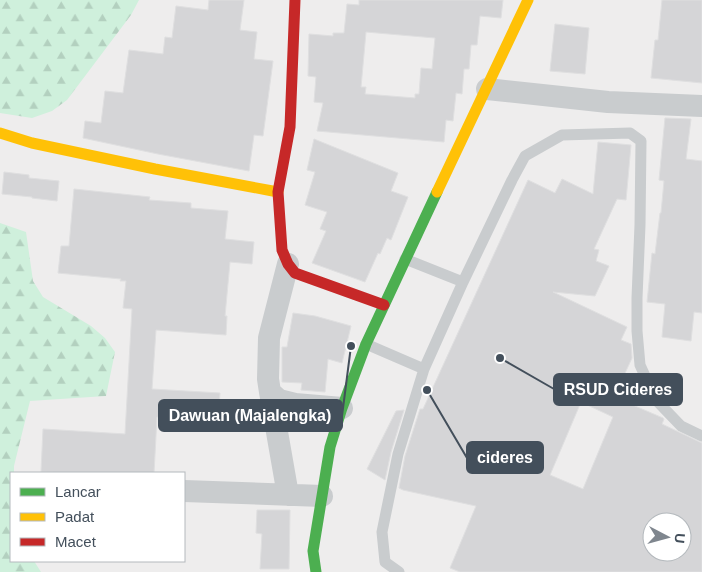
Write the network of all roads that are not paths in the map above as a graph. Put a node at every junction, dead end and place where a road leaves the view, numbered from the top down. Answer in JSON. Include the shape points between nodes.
{"nodes":[{"id":1,"x":295,"y":0,"type":"edge"},
{"id":2,"x":528,"y":0,"type":"edge"},
{"id":3,"x":486,"y":89,"type":"junction"},
{"id":4,"x":702,"y":106,"type":"edge"},
{"id":5,"x":0,"y":133,"type":"edge"},
{"id":6,"x":278,"y":192,"type":"junction"},
{"id":7,"x":405,"y":259,"type":"junction"},
{"id":8,"x":288,"y":264,"type":"junction"},
{"id":9,"x":463,"y":282,"type":"junction"},
{"id":10,"x":384,"y":305,"type":"junction"},
{"id":11,"x":366,"y":344,"type":"junction"},
{"id":12,"x":424,"y":369,"type":"junction"},
{"id":13,"x":270,"y":392,"type":"junction"},
{"id":14,"x":342,"y":408,"type":"junction"},
{"id":15,"x":702,"y":436,"type":"edge"},
{"id":16,"x":185,"y":491,"type":"edge"},
{"id":17,"x":288,"y":495,"type":"junction"},
{"id":18,"x":322,"y":496,"type":"junction"},
{"id":19,"x":316,"y":572,"type":"edge"},
{"id":20,"x":399,"y":572,"type":"edge"}],
"edges":[{"from":1,"to":6,"type":"main road","via":[[290,127]]},
{"from":2,"to":3,"type":"main road"},
{"from":3,"to":4,"type":"street","via":[[608,102]]},
{"from":3,"to":7,"type":"main road"},
{"from":5,"to":6,"type":"main road","via":[[32,143]]},
{"from":6,"to":8,"type":"main road","via":[[282,250]]},
{"from":7,"to":9,"type":"lane"},
{"from":7,"to":10,"type":"main road"},
{"from":8,"to":10,"type":"main road","via":[[294,273]]},
{"from":8,"to":13,"type":"street","via":[[269,338]]},
{"from":9,"to":12,"type":"lane"},
{"from":9,"to":15,"type":"lane","via":[[525,156],[562,136],[630,133],[642,141],[637,298],[640,365],[656,400],[681,426]]},
{"from":10,"to":11,"type":"main road"},
{"from":11,"to":12,"type":"lane"},
{"from":11,"to":14,"type":"main road"},
{"from":12,"to":20,"type":"lane","via":[[398,454],[382,532],[385,562]]},
{"from":13,"to":14,"type":"street","via":[[279,400],[295,404]]},
{"from":13,"to":17,"type":"street"},
{"from":14,"to":18,"type":"main road","via":[[330,447]]},
{"from":16,"to":17,"type":"street"},
{"from":17,"to":18,"type":"street"},
{"from":18,"to":19,"type":"main road","via":[[313,551]]}]}
